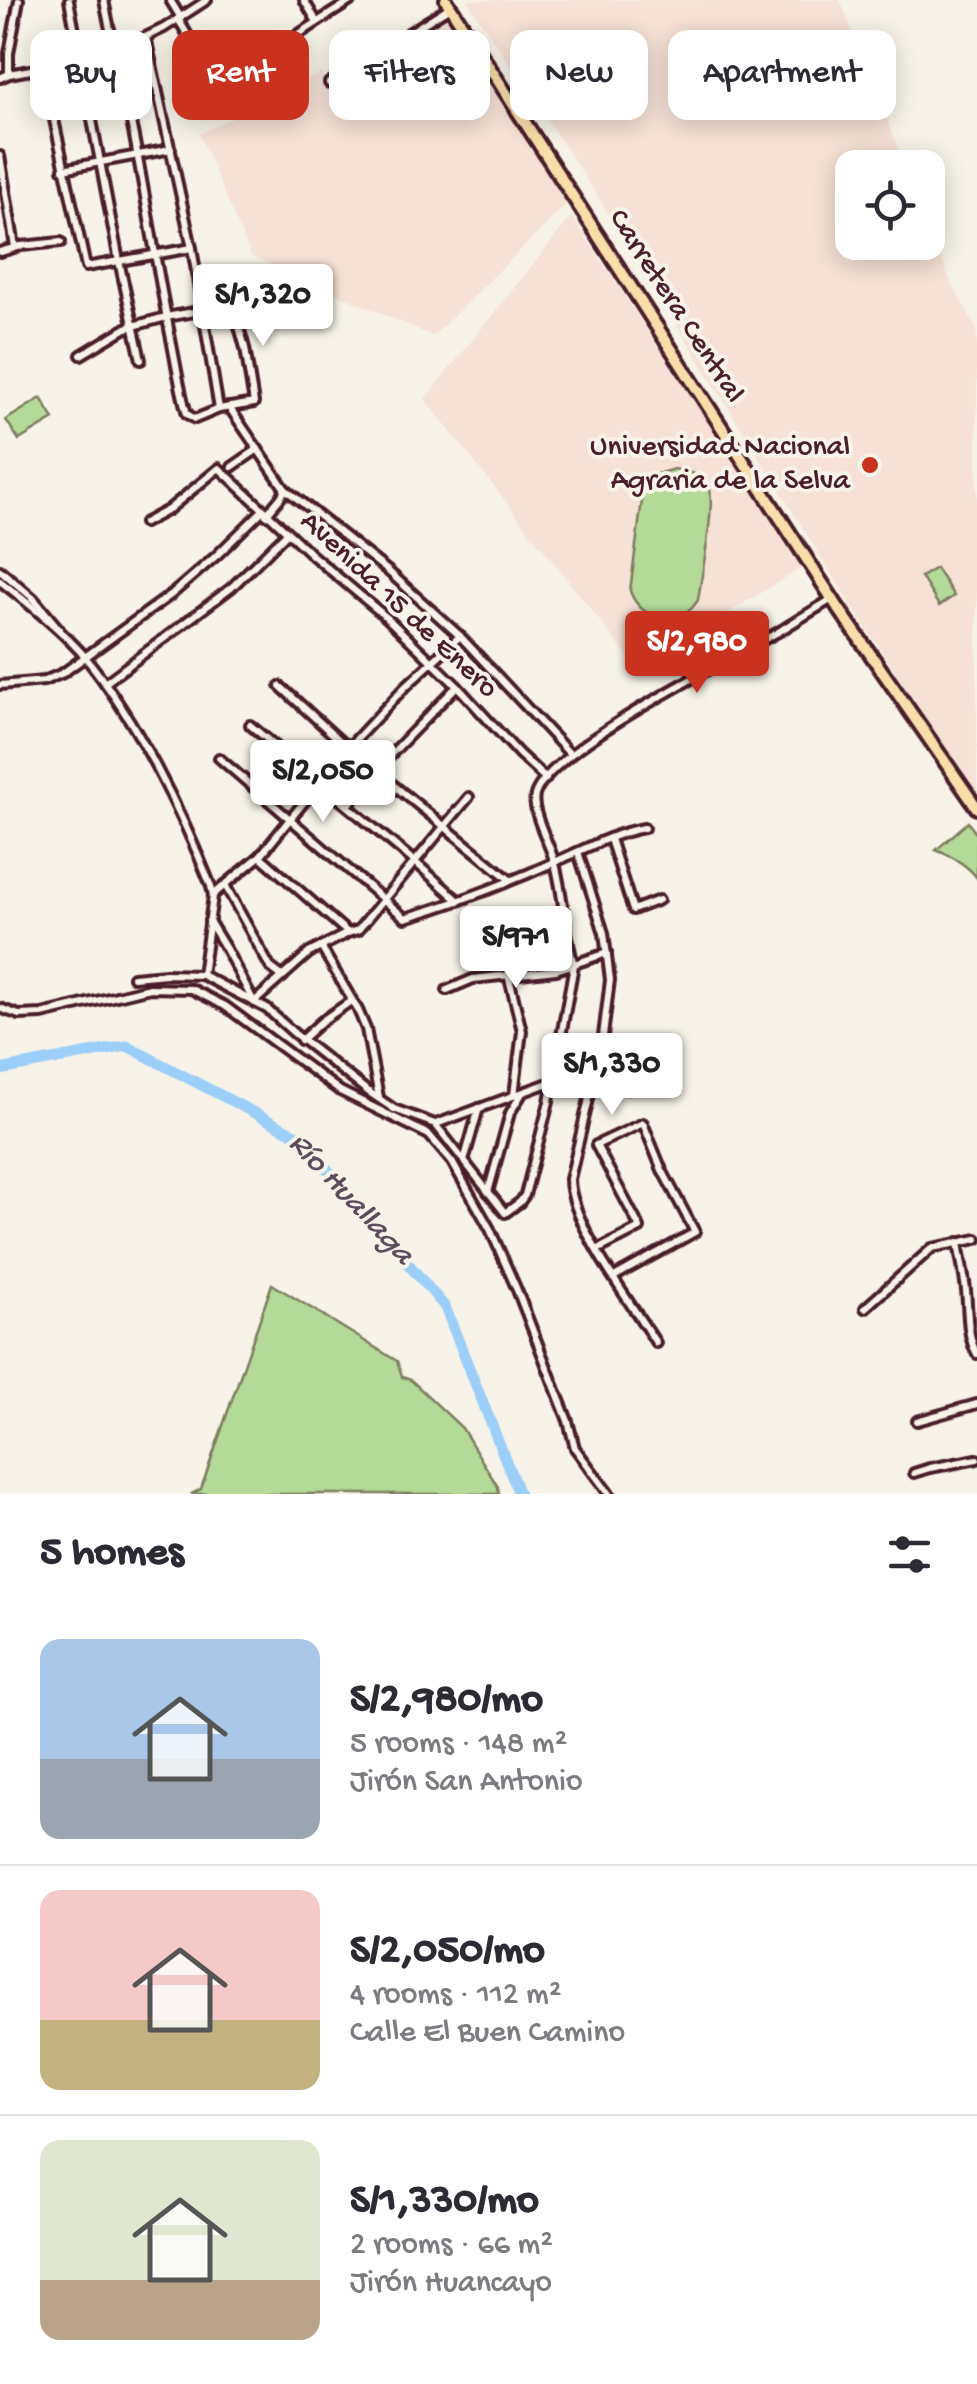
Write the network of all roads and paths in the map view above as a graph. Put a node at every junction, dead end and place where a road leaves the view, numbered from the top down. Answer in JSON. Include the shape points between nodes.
{"nodes":[{"id":1,"x":19,"y":0,"type":"edge"},
{"id":2,"x":69,"y":0,"type":"edge"},
{"id":3,"x":104,"y":0,"type":"edge"},
{"id":4,"x":170,"y":0,"type":"edge"},
{"id":5,"x":208,"y":0,"type":"edge"},
{"id":6,"x":304,"y":0,"type":"edge"},
{"id":7,"x":352,"y":0,"type":"edge"},
{"id":8,"x":448,"y":4,"type":"edge"},
{"id":9,"x":179,"y":18,"type":"junction"},
{"id":10,"x":318,"y":22,"type":"junction"},
{"id":11,"x":74,"y":30,"type":"edge"},
{"id":12,"x":110,"y":30,"type":"edge"},
{"id":13,"x":409,"y":30,"type":"edge"},
{"id":14,"x":152,"y":34,"type":"edge"},
{"id":15,"x":152,"y":63,"type":"edge"},
{"id":16,"x":30,"y":70,"type":"edge"},
{"id":17,"x":9,"y":74,"type":"junction"},
{"id":18,"x":0,"y":78,"type":"edge"},
{"id":19,"x":54,"y":120,"type":"edge"},
{"id":20,"x":91,"y":120,"type":"edge"},
{"id":21,"x":130,"y":120,"type":"edge"},
{"id":22,"x":172,"y":148,"type":"junction"},
{"id":23,"x":138,"y":154,"type":"junction"},
{"id":24,"x":0,"y":160,"type":"edge"},
{"id":25,"x":99,"y":162,"type":"junction"},
{"id":26,"x":64,"y":169,"type":"junction"},
{"id":27,"x":12,"y":228,"type":"junction"},
{"id":28,"x":1,"y":229,"type":"edge"},
{"id":29,"x":60,"y":242,"type":"dead end"},
{"id":30,"x":14,"y":247,"type":"junction"},
{"id":31,"x":192,"y":248,"type":"junction"},
{"id":32,"x":0,"y":252,"type":"edge"},
{"id":33,"x":154,"y":256,"type":"junction"},
{"id":34,"x":119,"y":262,"type":"junction"},
{"id":35,"x":202,"y":310,"type":"junction"},
{"id":36,"x":166,"y":317,"type":"junction"},
{"id":37,"x":132,"y":326,"type":"junction"},
{"id":38,"x":81,"y":356,"type":"dead end"},
{"id":39,"x":141,"y":360,"type":"dead end"},
{"id":40,"x":230,"y":407,"type":"junction"},
{"id":41,"x":220,"y":408,"type":"junction"},
{"id":42,"x":258,"y":449,"type":"junction"},
{"id":43,"x":232,"y":467,"type":"dead end"},
{"id":44,"x":285,"y":489,"type":"junction"},
{"id":45,"x":264,"y":513,"type":"junction"},
{"id":46,"x":144,"y":523,"type":"dead end"},
{"id":47,"x":287,"y":534,"type":"junction"},
{"id":48,"x":0,"y":570,"type":"edge"},
{"id":49,"x":0,"y":581,"type":"edge"},
{"id":50,"x":834,"y":598,"type":"junction"},
{"id":51,"x":460,"y":636,"type":"junction"},
{"id":52,"x":67,"y":639,"type":"junction"},
{"id":53,"x":85,"y":658,"type":"junction"},
{"id":54,"x":432,"y":662,"type":"junction"},
{"id":55,"x":105,"y":683,"type":"junction"},
{"id":56,"x":0,"y":685,"type":"edge"},
{"id":57,"x":280,"y":686,"type":"dead end"},
{"id":58,"x":456,"y":686,"type":"junction"},
{"id":59,"x":250,"y":725,"type":"dead end"},
{"id":60,"x":348,"y":748,"type":"junction"},
{"id":61,"x":571,"y":754,"type":"junction"},
{"id":62,"x":218,"y":758,"type":"dead end"},
{"id":63,"x":376,"y":770,"type":"junction"},
{"id":64,"x":546,"y":779,"type":"junction"},
{"id":65,"x":320,"y":783,"type":"junction"},
{"id":66,"x":469,"y":797,"type":"dead end"},
{"id":67,"x":348,"y":806,"type":"junction"},
{"id":68,"x":977,"y":808,"type":"edge"},
{"id":69,"x":290,"y":820,"type":"junction"},
{"id":70,"x":444,"y":825,"type":"junction"},
{"id":71,"x":644,"y":828,"type":"dead end"},
{"id":72,"x":610,"y":839,"type":"junction"},
{"id":73,"x":578,"y":852,"type":"junction"},
{"id":74,"x":260,"y":856,"type":"junction"},
{"id":75,"x":415,"y":862,"type":"junction"},
{"id":76,"x":555,"y":862,"type":"junction"},
{"id":77,"x":510,"y":880,"type":"junction"},
{"id":78,"x":225,"y":886,"type":"junction"},
{"id":79,"x":212,"y":896,"type":"junction"},
{"id":80,"x":384,"y":900,"type":"junction"},
{"id":81,"x":659,"y":900,"type":"dead end"},
{"id":82,"x":460,"y":902,"type":"junction"},
{"id":83,"x":208,"y":920,"type":"junction"},
{"id":84,"x":348,"y":933,"type":"junction"},
{"id":85,"x":321,"y":947,"type":"junction"},
{"id":86,"x":607,"y":953,"type":"junction"},
{"id":87,"x":574,"y":964,"type":"junction"},
{"id":88,"x":200,"y":974,"type":"junction"},
{"id":89,"x":508,"y":974,"type":"junction"},
{"id":90,"x":133,"y":977,"type":"dead end"},
{"id":91,"x":283,"y":977,"type":"junction"},
{"id":92,"x":174,"y":988,"type":"junction"},
{"id":93,"x":446,"y":990,"type":"dead end"},
{"id":94,"x":351,"y":1001,"type":"junction"},
{"id":95,"x":254,"y":1002,"type":"junction"},
{"id":96,"x":0,"y":1008,"type":"edge"},
{"id":97,"x":301,"y":1040,"type":"junction"},
{"id":98,"x":553,"y":1078,"type":"junction"},
{"id":99,"x":592,"y":1083,"type":"junction"},
{"id":100,"x":626,"y":1089,"type":"dead end"},
{"id":101,"x":519,"y":1094,"type":"junction"},
{"id":102,"x":380,"y":1097,"type":"junction"},
{"id":103,"x":479,"y":1108,"type":"junction"},
{"id":104,"x":435,"y":1124,"type":"junction"},
{"id":105,"x":464,"y":1162,"type":"junction"},
{"id":106,"x":488,"y":1193,"type":"junction"},
{"id":107,"x":977,"y":1239,"type":"edge"},
{"id":108,"x":958,"y":1242,"type":"junction"},
{"id":109,"x":597,"y":1250,"type":"junction"},
{"id":110,"x":614,"y":1276,"type":"junction"},
{"id":111,"x":864,"y":1308,"type":"dead end"},
{"id":112,"x":656,"y":1343,"type":"dead end"},
{"id":113,"x":977,"y":1354,"type":"edge"},
{"id":114,"x":977,"y":1404,"type":"edge"},
{"id":115,"x":917,"y":1421,"type":"dead end"},
{"id":116,"x":977,"y":1458,"type":"edge"},
{"id":117,"x":914,"y":1473,"type":"dead end"},
{"id":118,"x":609,"y":1494,"type":"edge"}],
"edges":[{"from":1,"to":17,"type":"street"},
{"from":2,"to":11,"type":"street"},
{"from":3,"to":12,"type":"street"},
{"from":4,"to":9,"type":"street"},
{"from":5,"to":9,"type":"street"},
{"from":6,"to":10,"type":"street"},
{"from":7,"to":10,"type":"street"},
{"from":8,"to":13,"type":"street"},
{"from":8,"to":50,"type":"highway","name":"Carretera Central"},
{"from":9,"to":10,"type":"street","via":[[221,84]]},
{"from":9,"to":14,"type":"street"},
{"from":15,"to":22,"type":"street"},
{"from":16,"to":17,"type":"street"},
{"from":17,"to":18,"type":"street"},
{"from":19,"to":26,"type":"street"},
{"from":20,"to":25,"type":"street"},
{"from":21,"to":23,"type":"street"},
{"from":22,"to":23,"type":"street"},
{"from":22,"to":31,"type":"street"},
{"from":23,"to":25,"type":"street"},
{"from":23,"to":33,"type":"street"},
{"from":24,"to":27,"type":"street"},
{"from":25,"to":26,"type":"street"},
{"from":25,"to":34,"type":"street"},
{"from":26,"to":34,"type":"street","via":[[86,268]]},
{"from":27,"to":28,"type":"street"},
{"from":27,"to":30,"type":"street"},
{"from":29,"to":30,"type":"street"},
{"from":30,"to":32,"type":"street"},
{"from":31,"to":33,"type":"street"},
{"from":31,"to":35,"type":"street"},
{"from":33,"to":34,"type":"street"},
{"from":33,"to":36,"type":"street"},
{"from":34,"to":37,"type":"street"},
{"from":35,"to":36,"type":"street"},
{"from":35,"to":40,"type":"street","via":[[233,304],[254,403]]},
{"from":35,"to":41,"type":"street"},
{"from":36,"to":37,"type":"street"},
{"from":36,"to":41,"type":"street","via":[[187,414],[195,418]]},
{"from":37,"to":38,"type":"street"},
{"from":37,"to":39,"type":"street"},
{"from":40,"to":41,"type":"street"},
{"from":40,"to":42,"type":"street"},
{"from":42,"to":43,"type":"street"},
{"from":42,"to":44,"type":"street"},
{"from":44,"to":45,"type":"street"},
{"from":44,"to":51,"type":"street"},
{"from":45,"to":46,"type":"street","name":"Avenida 15 de Enero","via":[[218,468]]},
{"from":45,"to":47,"type":"street","name":"Avenida 15 de Enero"},
{"from":45,"to":53,"type":"street","via":[[172,594]]},
{"from":47,"to":54,"type":"street","name":"Avenida 15 de Enero"},
{"from":47,"to":55,"type":"street","via":[[231,588]]},
{"from":48,"to":52,"type":"street"},
{"from":49,"to":52,"type":"street"},
{"from":50,"to":61,"type":"street","via":[[669,690]]},
{"from":50,"to":68,"type":"highway","name":"Carretera Central"},
{"from":51,"to":54,"type":"street"},
{"from":51,"to":61,"type":"street"},
{"from":52,"to":53,"type":"street"},
{"from":53,"to":55,"type":"street"},
{"from":53,"to":56,"type":"street","via":[[53,679]]},
{"from":54,"to":58,"type":"street","name":"Avenida 15 de Enero"},
{"from":54,"to":60,"type":"street"},
{"from":55,"to":79,"type":"street","via":[[162,781]]},
{"from":57,"to":60,"type":"street"},
{"from":58,"to":63,"type":"street"},
{"from":58,"to":64,"type":"street","name":"Avenida 15 de Enero"},
{"from":59,"to":65,"type":"street"},
{"from":60,"to":63,"type":"street"},
{"from":60,"to":65,"type":"street"},
{"from":61,"to":64,"type":"street"},
{"from":62,"to":69,"type":"street"},
{"from":63,"to":67,"type":"street"},
{"from":63,"to":70,"type":"street"},
{"from":64,"to":76,"type":"street","via":[[534,805]]},
{"from":65,"to":67,"type":"street"},
{"from":65,"to":69,"type":"street"},
{"from":66,"to":70,"type":"street"},
{"from":67,"to":75,"type":"street"},
{"from":69,"to":74,"type":"street"},
{"from":69,"to":80,"type":"street"},
{"from":70,"to":75,"type":"street"},
{"from":70,"to":77,"type":"street"},
{"from":71,"to":72,"type":"street"},
{"from":72,"to":73,"type":"street"},
{"from":72,"to":81,"type":"street","via":[[632,910]]},
{"from":73,"to":76,"type":"street"},
{"from":73,"to":86,"type":"street"},
{"from":74,"to":78,"type":"street"},
{"from":74,"to":84,"type":"street"},
{"from":75,"to":80,"type":"street"},
{"from":75,"to":82,"type":"street"},
{"from":76,"to":77,"type":"street"},
{"from":76,"to":87,"type":"street"},
{"from":77,"to":82,"type":"street"},
{"from":78,"to":79,"type":"street"},
{"from":78,"to":91,"type":"street","via":[[270,967]]},
{"from":79,"to":83,"type":"street"},
{"from":80,"to":82,"type":"street","via":[[406,918]]},
{"from":80,"to":84,"type":"street"},
{"from":83,"to":88,"type":"street"},
{"from":83,"to":95,"type":"street"},
{"from":84,"to":85,"type":"street"},
{"from":85,"to":91,"type":"street"},
{"from":85,"to":94,"type":"street"},
{"from":86,"to":87,"type":"street"},
{"from":86,"to":99,"type":"street","via":[[610,991]]},
{"from":87,"to":89,"type":"street"},
{"from":87,"to":98,"type":"street"},
{"from":88,"to":90,"type":"street"},
{"from":88,"to":92,"type":"street"},
{"from":88,"to":95,"type":"street"},
{"from":89,"to":93,"type":"street"},
{"from":89,"to":101,"type":"street","via":[[522,1031]]},
{"from":91,"to":95,"type":"street"},
{"from":92,"to":96,"type":"street","via":[[42,1014],[19,1016]]},
{"from":92,"to":118,"type":"street","via":[[191,988],[225,1006],[340,1091],[428,1135],[452,1162],[517,1290],[575,1448]]},
{"from":94,"to":97,"type":"street"},
{"from":94,"to":102,"type":"street","via":[[366,1030]]},
{"from":95,"to":97,"type":"street"},
{"from":97,"to":102,"type":"street"},
{"from":98,"to":99,"type":"street"},
{"from":98,"to":101,"type":"street"},
{"from":98,"to":106,"type":"street","via":[[525,1195],[505,1213]]},
{"from":99,"to":100,"type":"street"},
{"from":99,"to":109,"type":"street","via":[[570,1190]]},
{"from":101,"to":103,"type":"street"},
{"from":101,"to":106,"type":"street"},
{"from":102,"to":104,"type":"street"},
{"from":103,"to":104,"type":"street"},
{"from":103,"to":105,"type":"street"},
{"from":104,"to":105,"type":"street"},
{"from":105,"to":106,"type":"street"},
{"from":107,"to":108,"type":"street"},
{"from":108,"to":111,"type":"street","via":[[932,1248]]},
{"from":108,"to":113,"type":"street"},
{"from":109,"to":110,"type":"street"},
{"from":109,"to":110,"type":"street","via":[[640,1228],[596,1145],[642,1124],[695,1232]]},
{"from":110,"to":112,"type":"street"},
{"from":114,"to":115,"type":"street"},
{"from":116,"to":117,"type":"street"}]}
